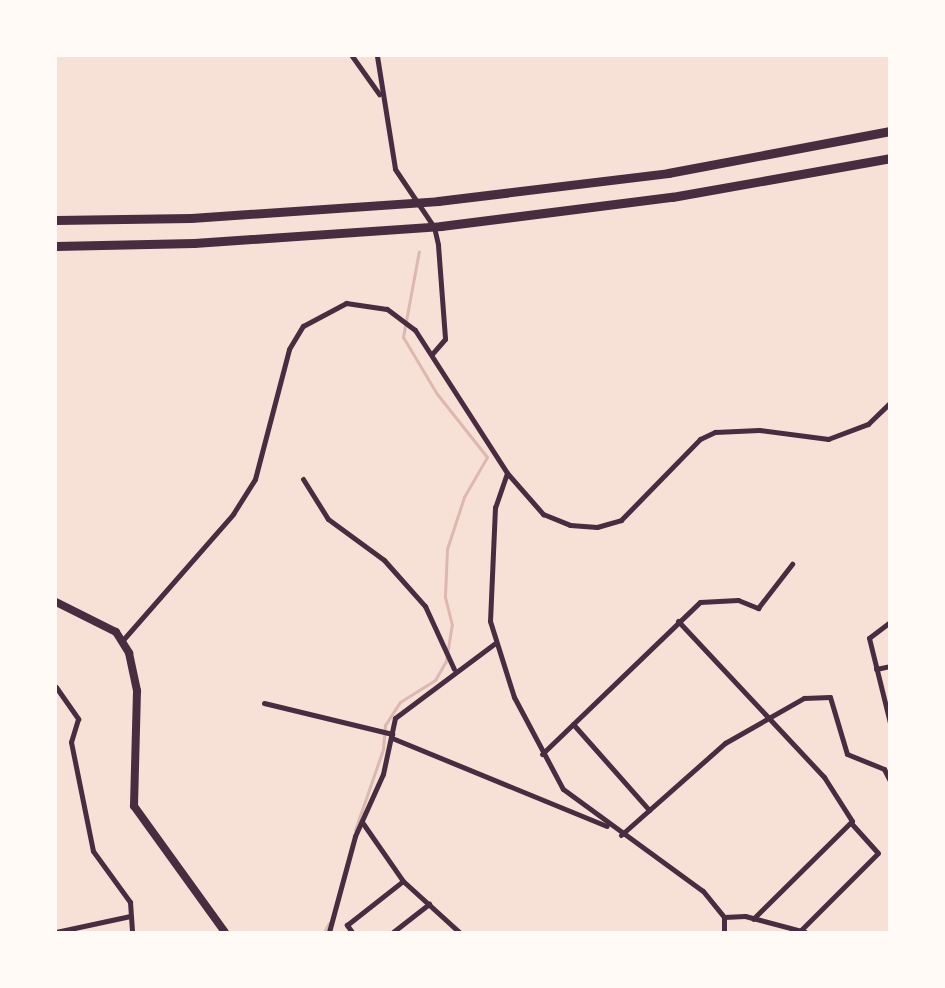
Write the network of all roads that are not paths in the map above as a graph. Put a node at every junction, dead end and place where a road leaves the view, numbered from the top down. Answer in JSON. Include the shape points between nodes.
{"nodes":[{"id":1,"x":352,"y":56,"type":"edge"},
{"id":2,"x":377,"y":56,"type":"edge"},
{"id":3,"x":380,"y":94,"type":"junction"},
{"id":4,"x":890,"y":131,"type":"edge"},
{"id":5,"x":890,"y":158,"type":"edge"},
{"id":6,"x":56,"y":220,"type":"edge"},
{"id":7,"x":56,"y":246,"type":"edge"},
{"id":8,"x":432,"y":354,"type":"junction"},
{"id":9,"x":890,"y":403,"type":"edge"},
{"id":10,"x":507,"y":473,"type":"junction"},
{"id":11,"x":303,"y":480,"type":"dead end"},
{"id":12,"x":792,"y":564,"type":"dead end"},
{"id":13,"x":56,"y":602,"type":"edge"},
{"id":14,"x":678,"y":621,"type":"junction"},
{"id":15,"x":890,"y":622,"type":"edge"},
{"id":16,"x":122,"y":641,"type":"junction"},
{"id":17,"x":494,"y":645,"type":"junction"},
{"id":18,"x":890,"y":666,"type":"edge"},
{"id":19,"x":454,"y":669,"type":"junction"},
{"id":20,"x":876,"y":669,"type":"junction"},
{"id":21,"x":56,"y":687,"type":"edge"},
{"id":22,"x":264,"y":703,"type":"dead end"},
{"id":23,"x":889,"y":715,"type":"edge"},
{"id":24,"x":767,"y":720,"type":"junction"},
{"id":25,"x":890,"y":723,"type":"edge"},
{"id":26,"x":573,"y":724,"type":"junction"},
{"id":27,"x":387,"y":734,"type":"junction"},
{"id":28,"x":542,"y":754,"type":"junction"},
{"id":29,"x":890,"y":781,"type":"edge"},
{"id":30,"x":649,"y":810,"type":"junction"},
{"id":31,"x":362,"y":822,"type":"junction"},
{"id":32,"x":851,"y":823,"type":"junction"},
{"id":33,"x":609,"y":826,"type":"junction"},
{"id":34,"x":621,"y":835,"type":"junction"},
{"id":35,"x":404,"y":880,"type":"junction"},
{"id":36,"x":429,"y":904,"type":"junction"},
{"id":37,"x":130,"y":916,"type":"junction"},
{"id":38,"x":724,"y":917,"type":"junction"},
{"id":39,"x":753,"y":919,"type":"junction"},
{"id":40,"x":802,"y":932,"type":"edge"},
{"id":41,"x":56,"y":933,"type":"edge"},
{"id":42,"x":132,"y":933,"type":"edge"},
{"id":43,"x":225,"y":933,"type":"edge"},
{"id":44,"x":329,"y":933,"type":"edge"},
{"id":45,"x":352,"y":933,"type":"edge"},
{"id":46,"x":393,"y":933,"type":"edge"},
{"id":47,"x":459,"y":933,"type":"edge"},
{"id":48,"x":724,"y":933,"type":"edge"}],
"edges":[{"from":1,"to":3,"type":"street"},
{"from":2,"to":3,"type":"street"},
{"from":3,"to":8,"type":"street","via":[[395,169],[434,227],[438,245],[445,339]]},
{"from":4,"to":6,"type":"highway","via":[[668,173],[438,201],[191,218]]},
{"from":5,"to":7,"type":"highway","via":[[672,197],[361,233]]},
{"from":8,"to":10,"type":"street"},
{"from":8,"to":16,"type":"street","via":[[415,330],[387,309],[369,304],[346,303],[303,326],[289,349],[255,479],[233,514]]},
{"from":9,"to":10,"type":"street","via":[[868,424],[828,440],[737,429],[700,439],[639,506],[621,520],[597,527],[570,525],[543,514]]},
{"from":10,"to":17,"type":"street","via":[[495,507],[490,596]]},
{"from":11,"to":19,"type":"street","via":[[328,519],[384,560],[425,606]]},
{"from":12,"to":14,"type":"street","via":[[758,608],[738,600],[710,599]]},
{"from":13,"to":16,"type":"main road","via":[[97,621]]},
{"from":14,"to":24,"type":"street","via":[[740,683]]},
{"from":14,"to":26,"type":"street"},
{"from":15,"to":20,"type":"street","via":[[869,638]]},
{"from":16,"to":43,"type":"main road","via":[[137,691],[135,806]]},
{"from":17,"to":19,"type":"street"},
{"from":17,"to":28,"type":"street"},
{"from":18,"to":20,"type":"street"},
{"from":19,"to":27,"type":"street","via":[[408,704]]},
{"from":20,"to":23,"type":"street"},
{"from":21,"to":37,"type":"street","via":[[78,719],[71,742],[93,851],[130,902]]},
{"from":22,"to":27,"type":"street"},
{"from":23,"to":25,"type":"street"},
{"from":24,"to":29,"type":"street","via":[[804,698],[830,698],[847,754],[884,769]]},
{"from":24,"to":30,"type":"street","via":[[725,743]]},
{"from":24,"to":32,"type":"street","via":[[824,777]]},
{"from":26,"to":28,"type":"street"},
{"from":26,"to":30,"type":"street"},
{"from":27,"to":31,"type":"street"},
{"from":27,"to":33,"type":"street"},
{"from":28,"to":33,"type":"street","via":[[563,789]]},
{"from":30,"to":34,"type":"street"},
{"from":31,"to":35,"type":"street"},
{"from":31,"to":44,"type":"street"},
{"from":32,"to":39,"type":"street"},
{"from":32,"to":40,"type":"street","via":[[878,853]]},
{"from":33,"to":34,"type":"street"},
{"from":34,"to":38,"type":"street","via":[[675,867]]},
{"from":35,"to":36,"type":"street"},
{"from":35,"to":45,"type":"street","via":[[347,925]]},
{"from":36,"to":46,"type":"street"},
{"from":36,"to":47,"type":"street"},
{"from":37,"to":41,"type":"street"},
{"from":37,"to":42,"type":"street"},
{"from":38,"to":39,"type":"street"},
{"from":38,"to":48,"type":"street"},
{"from":39,"to":40,"type":"street"}]}
